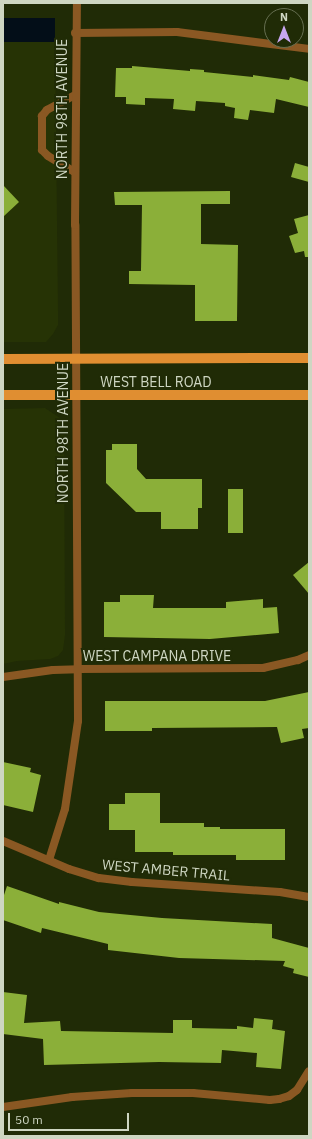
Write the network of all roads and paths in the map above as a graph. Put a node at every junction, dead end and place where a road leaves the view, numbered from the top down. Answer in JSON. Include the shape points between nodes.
{"nodes":[{"id":1,"x":77,"y":3,"type":"edge"},
{"id":2,"x":76,"y":33,"type":"junction"},
{"id":3,"x":309,"y":49,"type":"edge"},
{"id":4,"x":76,"y":95,"type":"junction"},
{"id":5,"x":76,"y":172,"type":"junction"},
{"id":6,"x":309,"y":358,"type":"edge"},
{"id":7,"x":3,"y":359,"type":"edge"},
{"id":8,"x":76,"y":359,"type":"junction"},
{"id":9,"x":3,"y":395,"type":"edge"},
{"id":10,"x":76,"y":395,"type":"junction"},
{"id":11,"x":309,"y":396,"type":"edge"},
{"id":12,"x":309,"y":655,"type":"edge"},
{"id":13,"x":78,"y":669,"type":"junction"},
{"id":14,"x":3,"y":677,"type":"edge"},
{"id":15,"x":3,"y":841,"type":"edge"},
{"id":16,"x":49,"y":860,"type":"junction"},
{"id":17,"x":309,"y":897,"type":"edge"},
{"id":18,"x":309,"y":1071,"type":"edge"},
{"id":19,"x":3,"y":1108,"type":"edge"}],
"edges":[{"from":1,"to":2,"type":"street","name":"NORTH 98TH AVENUE"},
{"from":2,"to":3,"type":"street","via":[[177,32]]},
{"from":2,"to":4,"type":"street","name":"NORTH 98TH AVENUE"},
{"from":4,"to":5,"type":"street","name":"NORTH 98TH AVENUE"},
{"from":4,"to":5,"type":"street","via":[[47,110],[42,116],[42,150]]},
{"from":5,"to":8,"type":"street","name":"NORTH 98TH AVENUE"},
{"from":6,"to":8,"type":"main road","name":"WEST BELL ROAD"},
{"from":7,"to":8,"type":"main road","name":"WEST BELL ROAD"},
{"from":8,"to":10,"type":"street","name":"NORTH 98TH AVENUE"},
{"from":9,"to":10,"type":"main road","name":"WEST BELL ROAD"},
{"from":10,"to":11,"type":"main road","name":"WEST BELL ROAD"},
{"from":10,"to":13,"type":"street","name":"NORTH 98TH AVENUE"},
{"from":12,"to":13,"type":"street","name":"WEST CAMPANA DRIVE","via":[[263,668]]},
{"from":13,"to":14,"type":"street","name":"WEST CAMPANA DRIVE"},
{"from":13,"to":16,"type":"street","name":"NORTH 98TH AVENUE","via":[[78,721],[65,810]]},
{"from":15,"to":16,"type":"street","name":"WEST AMBER TRAIL"},
{"from":16,"to":17,"type":"street","name":"WEST AMBER TRAIL","via":[[83,874],[116,881],[268,891]]},
{"from":18,"to":19,"type":"street","via":[[297,1090],[279,1099],[193,1093],[132,1093],[72,1097]]}]}
